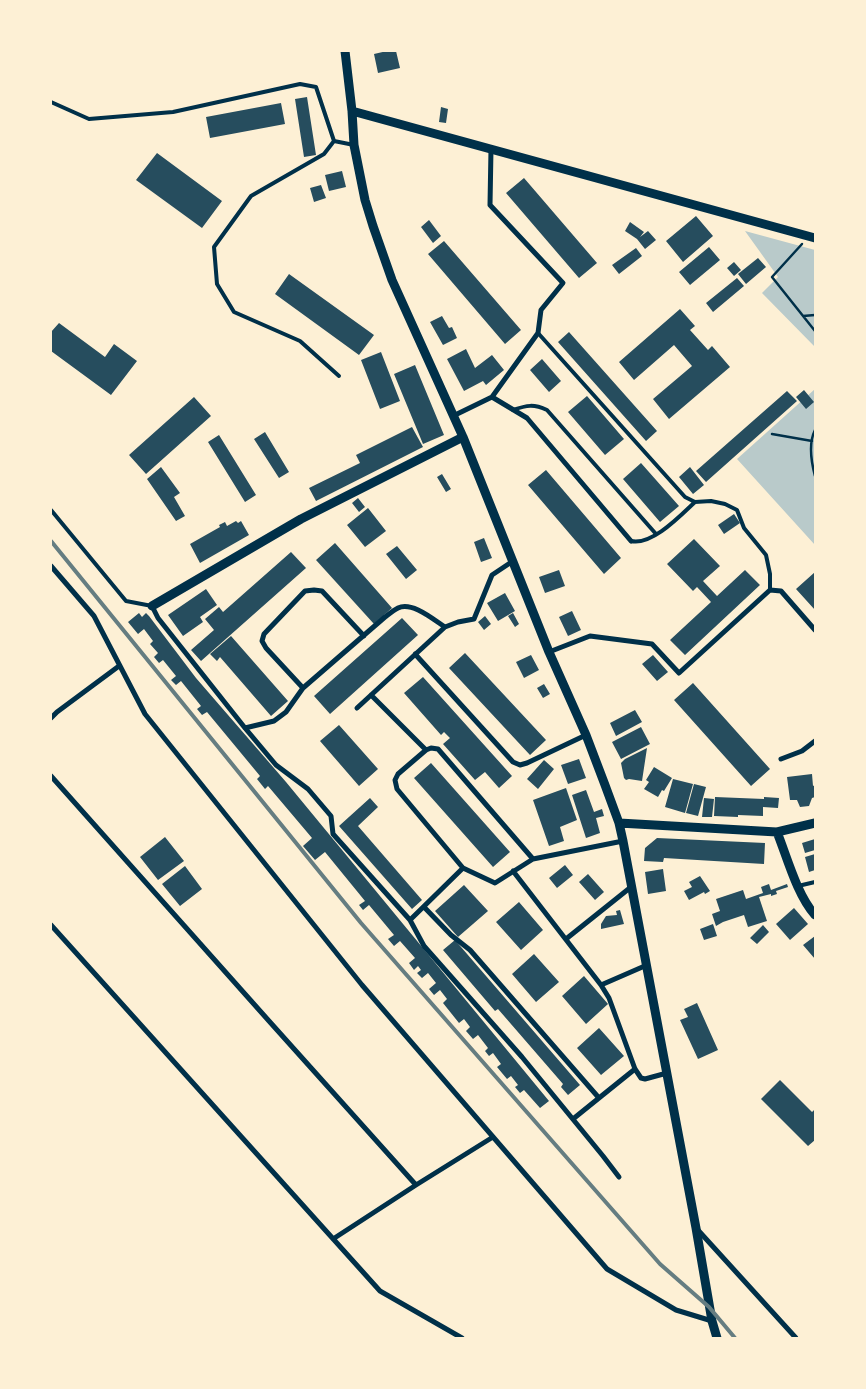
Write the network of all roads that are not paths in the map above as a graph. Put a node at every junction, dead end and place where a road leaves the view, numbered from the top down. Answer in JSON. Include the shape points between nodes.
{"nodes":[{"id":1,"x":345,"y":51,"type":"edge"},
{"id":2,"x":51,"y":102,"type":"edge"},
{"id":3,"x":352,"y":111,"type":"junction"},
{"id":4,"x":334,"y":141,"type":"junction"},
{"id":5,"x":354,"y":145,"type":"junction"},
{"id":6,"x":491,"y":150,"type":"junction"},
{"id":7,"x":812,"y":237,"type":"edge"},
{"id":8,"x":538,"y":333,"type":"junction"},
{"id":9,"x":339,"y":376,"type":"dead end"},
{"id":10,"x":492,"y":397,"type":"junction"},
{"id":11,"x":514,"y":410,"type":"junction"},
{"id":12,"x":453,"y":416,"type":"junction"},
{"id":13,"x":463,"y":437,"type":"junction"},
{"id":14,"x":695,"y":502,"type":"junction"},
{"id":15,"x":51,"y":510,"type":"edge"},
{"id":16,"x":656,"y":534,"type":"junction"},
{"id":17,"x":631,"y":541,"type":"joint"},
{"id":18,"x":513,"y":561,"type":"junction"},
{"id":19,"x":51,"y":566,"type":"edge"},
{"id":20,"x":770,"y":590,"type":"junction"},
{"id":21,"x":152,"y":606,"type":"junction"},
{"id":22,"x":445,"y":627,"type":"junction"},
{"id":23,"x":815,"y":630,"type":"edge"},
{"id":24,"x":364,"y":636,"type":"junction"},
{"id":25,"x":549,"y":652,"type":"junction"},
{"id":26,"x":415,"y":654,"type":"junction"},
{"id":27,"x":120,"y":666,"type":"junction"},
{"id":28,"x":303,"y":688,"type":"junction"},
{"id":29,"x":371,"y":695,"type":"junction"},
{"id":30,"x":357,"y":708,"type":"dead end"},
{"id":31,"x":51,"y":718,"type":"edge"},
{"id":32,"x":245,"y":728,"type":"junction"},
{"id":33,"x":586,"y":735,"type":"junction"},
{"id":34,"x":815,"y":740,"type":"edge"},
{"id":35,"x":426,"y":750,"type":"junction"},
{"id":36,"x":781,"y":759,"type":"dead end"},
{"id":37,"x":51,"y":776,"type":"edge"},
{"id":38,"x":618,"y":823,"type":"junction"},
{"id":39,"x":815,"y":823,"type":"edge"},
{"id":40,"x":777,"y":832,"type":"junction"},
{"id":41,"x":623,"y":841,"type":"junction"},
{"id":42,"x":532,"y":858,"type":"junction"},
{"id":43,"x":463,"y":868,"type":"junction"},
{"id":44,"x":513,"y":871,"type":"junction"},
{"id":45,"x":815,"y":882,"type":"edge"},
{"id":46,"x":798,"y":886,"type":"junction"},
{"id":47,"x":632,"y":887,"type":"junction"},
{"id":48,"x":424,"y":906,"type":"junction"},
{"id":49,"x":815,"y":915,"type":"edge"},
{"id":50,"x":410,"y":920,"type":"junction"},
{"id":51,"x":51,"y":925,"type":"edge"},
{"id":52,"x":566,"y":939,"type":"junction"},
{"id":53,"x":646,"y":965,"type":"junction"},
{"id":54,"x":601,"y":985,"type":"junction"},
{"id":55,"x":635,"y":1069,"type":"junction"},
{"id":56,"x":667,"y":1073,"type":"junction"},
{"id":57,"x":599,"y":1098,"type":"junction"},
{"id":58,"x":573,"y":1120,"type":"junction"},
{"id":59,"x":493,"y":1137,"type":"junction"},
{"id":60,"x":619,"y":1177,"type":"dead end"},
{"id":61,"x":416,"y":1184,"type":"junction"},
{"id":62,"x":696,"y":1228,"type":"junction"},
{"id":63,"x":334,"y":1239,"type":"junction"},
{"id":64,"x":712,"y":1321,"type":"junction"},
{"id":65,"x":462,"y":1338,"type":"edge"},
{"id":66,"x":717,"y":1338,"type":"edge"},
{"id":67,"x":796,"y":1338,"type":"edge"}],
"edges":[{"from":1,"to":3,"type":"street"},
{"from":2,"to":4,"type":"lane","via":[[89,119],[173,112],[300,84],[316,87]]},
{"from":3,"to":5,"type":"street"},
{"from":3,"to":6,"type":"street"},
{"from":4,"to":5,"type":"lane"},
{"from":4,"to":9,"type":"lane","via":[[324,154],[252,196],[214,247],[216,284],[234,312],[300,341]]},
{"from":5,"to":12,"type":"street","via":[[373,226],[392,280]]},
{"from":6,"to":7,"type":"street"},
{"from":6,"to":8,"type":"street","via":[[490,205],[562,283],[542,310]]},
{"from":8,"to":10,"type":"street"},
{"from":8,"to":14,"type":"lane","via":[[685,497]]},
{"from":10,"to":11,"type":"street"},
{"from":10,"to":12,"type":"street"},
{"from":11,"to":16,"type":"lane","via":[[537,405],[547,410]]},
{"from":11,"to":17,"type":"street","via":[[527,418]]},
{"from":12,"to":13,"type":"street"},
{"from":13,"to":18,"type":"street"},
{"from":13,"to":21,"type":"street","via":[[301,519]]},
{"from":14,"to":16,"type":"lane"},
{"from":14,"to":20,"type":"lane","via":[[711,501],[737,510],[744,528],[766,554]]},
{"from":15,"to":21,"type":"lane","via":[[126,601]]},
{"from":16,"to":17,"type":"lane","via":[[646,540]]},
{"from":18,"to":22,"type":"street","via":[[492,575],[474,619]]},
{"from":18,"to":25,"type":"street"},
{"from":19,"to":27,"type":"street","via":[[94,616]]},
{"from":20,"to":23,"type":"street","via":[[781,591]]},
{"from":20,"to":25,"type":"street","via":[[680,673],[652,644],[590,636]]},
{"from":21,"to":32,"type":"street","via":[[158,618]]},
{"from":22,"to":24,"type":"street","via":[[406,606]]},
{"from":22,"to":26,"type":"street"},
{"from":24,"to":28,"type":"street"},
{"from":24,"to":28,"type":"street","via":[[322,591],[305,591],[264,634],[262,641]]},
{"from":25,"to":33,"type":"street"},
{"from":26,"to":29,"type":"street"},
{"from":26,"to":33,"type":"street","via":[[513,762],[527,763]]},
{"from":27,"to":31,"type":"street"},
{"from":27,"to":59,"type":"street","via":[[151,722],[362,985]]},
{"from":28,"to":32,"type":"street","via":[[286,712],[274,721]]},
{"from":29,"to":30,"type":"street"},
{"from":29,"to":35,"type":"street"},
{"from":32,"to":50,"type":"street","via":[[276,765],[308,789],[331,816],[333,834]]},
{"from":33,"to":38,"type":"street"},
{"from":34,"to":36,"type":"street","via":[[802,752]]},
{"from":35,"to":42,"type":"street","via":[[438,749]]},
{"from":35,"to":43,"type":"street","via":[[398,774],[395,780],[397,789]]},
{"from":37,"to":61,"type":"street"},
{"from":38,"to":40,"type":"street"},
{"from":38,"to":41,"type":"street"},
{"from":39,"to":40,"type":"street"},
{"from":40,"to":46,"type":"street"},
{"from":41,"to":42,"type":"street"},
{"from":41,"to":47,"type":"street"},
{"from":42,"to":44,"type":"street"},
{"from":43,"to":44,"type":"street","via":[[495,883]]},
{"from":43,"to":48,"type":"street"},
{"from":44,"to":52,"type":"street"},
{"from":45,"to":46,"type":"lane"},
{"from":46,"to":49,"type":"street"},
{"from":47,"to":52,"type":"street"},
{"from":47,"to":53,"type":"street"},
{"from":48,"to":50,"type":"street"},
{"from":48,"to":57,"type":"street","via":[[470,950]]},
{"from":50,"to":58,"type":"street","via":[[424,946]]},
{"from":51,"to":63,"type":"street"},
{"from":52,"to":54,"type":"street"},
{"from":53,"to":54,"type":"street"},
{"from":53,"to":56,"type":"street"},
{"from":54,"to":55,"type":"street","via":[[609,998]]},
{"from":55,"to":56,"type":"street","via":[[642,1079]]},
{"from":55,"to":57,"type":"street"},
{"from":56,"to":62,"type":"street"},
{"from":57,"to":58,"type":"street"},
{"from":58,"to":60,"type":"street"},
{"from":59,"to":61,"type":"street"},
{"from":59,"to":64,"type":"street","via":[[607,1269],[676,1310]]},
{"from":61,"to":63,"type":"street"},
{"from":62,"to":64,"type":"street"},
{"from":62,"to":67,"type":"street"},
{"from":63,"to":65,"type":"street","via":[[380,1291]]},
{"from":64,"to":66,"type":"street"}]}
